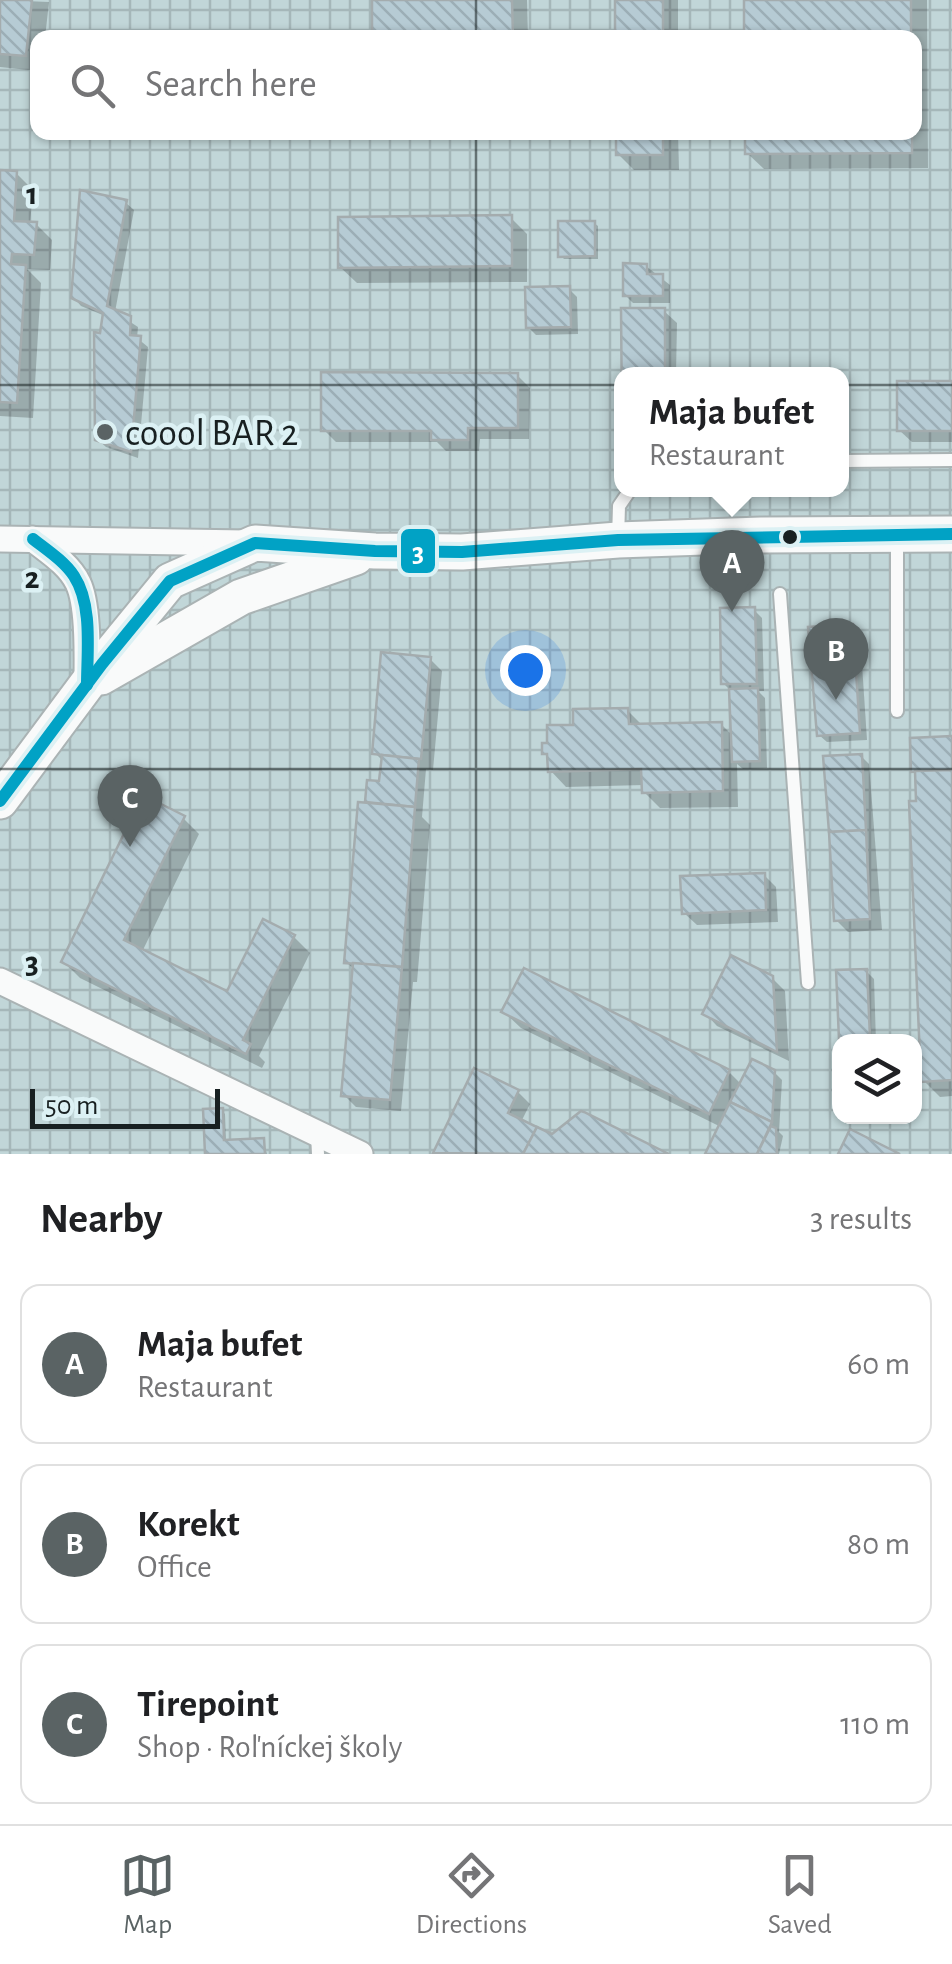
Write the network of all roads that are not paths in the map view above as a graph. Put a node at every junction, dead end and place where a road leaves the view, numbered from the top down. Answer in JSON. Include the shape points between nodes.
{"nodes":[{"id":1,"x":952,"y":460,"type":"edge"},
{"id":2,"x":849,"y":461,"type":"edge"},
{"id":3,"x":625,"y":497,"type":"edge"},
{"id":4,"x":897,"y":534,"type":"junction"},
{"id":5,"x":952,"y":534,"type":"edge"},
{"id":6,"x":0,"y":539,"type":"edge"},
{"id":7,"x":33,"y":539,"type":"junction"},
{"id":8,"x":618,"y":540,"type":"junction"},
{"id":9,"x":255,"y":544,"type":"junction"},
{"id":10,"x":375,"y":551,"type":"junction"},
{"id":11,"x":780,"y":594,"type":"dead end"},
{"id":12,"x":88,"y":685,"type":"junction"},
{"id":13,"x":897,"y":711,"type":"dead end"},
{"id":14,"x":0,"y":801,"type":"edge"},
{"id":15,"x":0,"y":981,"type":"edge"},
{"id":16,"x":808,"y":983,"type":"dead end"},
{"id":17,"x":318,"y":1144,"type":"edge"},
{"id":18,"x":360,"y":1154,"type":"edge"}],
"edges":[{"from":1,"to":2,"type":"lane"},
{"from":3,"to":8,"type":"lane"},
{"from":4,"to":5,"type":"main road"},
{"from":4,"to":8,"type":"main road"},
{"from":4,"to":13,"type":"lane"},
{"from":6,"to":7,"type":"street"},
{"from":7,"to":9,"type":"street"},
{"from":7,"to":12,"type":"street","via":[[78,583]]},
{"from":8,"to":10,"type":"main road"},
{"from":9,"to":10,"type":"main road"},
{"from":9,"to":12,"type":"main road","via":[[170,582]]},
{"from":10,"to":12,"type":"main road","via":[[241,597]]},
{"from":11,"to":16,"type":"lane"},
{"from":12,"to":14,"type":"main road"},
{"from":15,"to":17,"type":"street"},
{"from":17,"to":18,"type":"street"}]}
